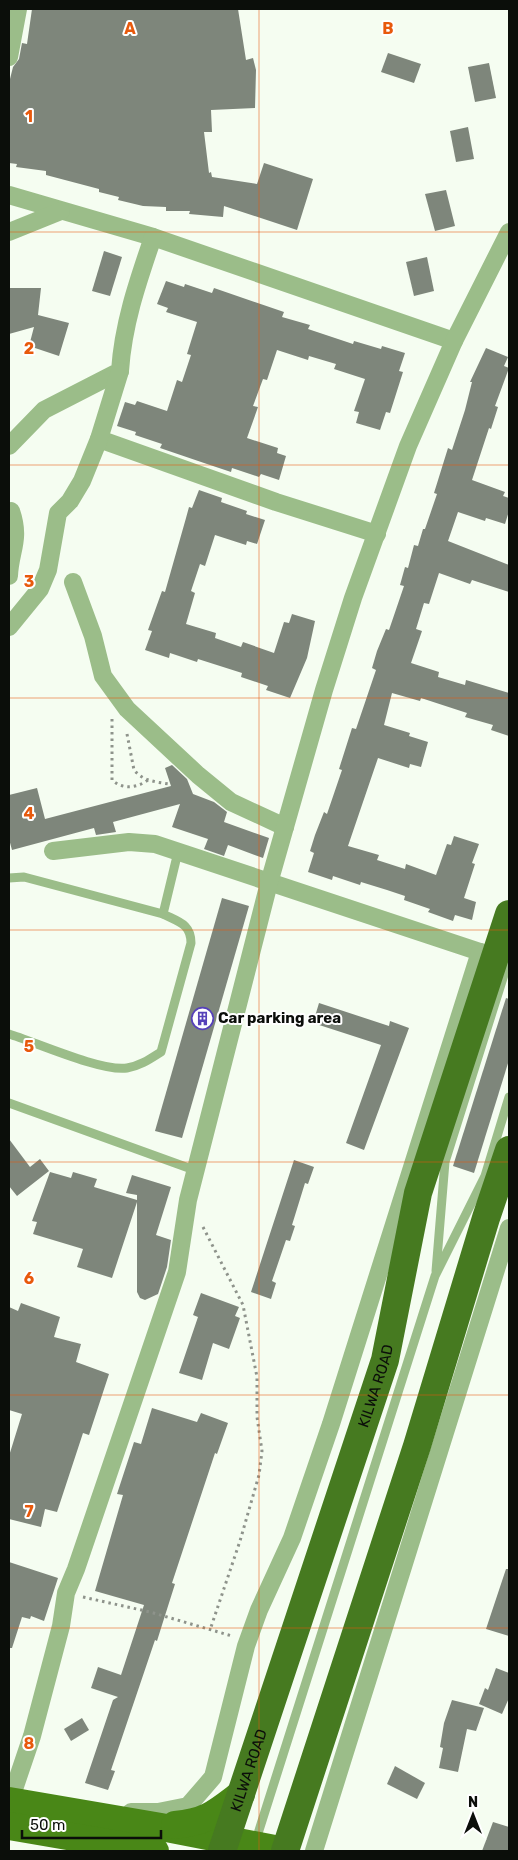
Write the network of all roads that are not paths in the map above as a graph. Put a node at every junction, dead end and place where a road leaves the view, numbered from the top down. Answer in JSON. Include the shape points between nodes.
{"nodes":[{"id":1,"x":18,"y":9,"type":"edge"},
{"id":2,"x":9,"y":56,"type":"edge"},
{"id":3,"x":9,"y":195,"type":"edge"},
{"id":4,"x":61,"y":211,"type":"junction"},
{"id":5,"x":9,"y":232,"type":"edge"},
{"id":6,"x":509,"y":232,"type":"edge"},
{"id":7,"x":153,"y":237,"type":"junction"},
{"id":8,"x":454,"y":341,"type":"junction"},
{"id":9,"x":120,"y":371,"type":"junction"},
{"id":10,"x":99,"y":439,"type":"junction"},
{"id":11,"x":9,"y":446,"type":"edge"},
{"id":12,"x":11,"y":511,"type":"dead end"},
{"id":13,"x":377,"y":534,"type":"junction"},
{"id":14,"x":9,"y":576,"type":"edge"},
{"id":15,"x":73,"y":582,"type":"dead end"},
{"id":16,"x":9,"y":627,"type":"edge"},
{"id":17,"x":285,"y":827,"type":"junction"},
{"id":18,"x":53,"y":851,"type":"dead end"},
{"id":19,"x":178,"y":852,"type":"junction"},
{"id":20,"x":9,"y":878,"type":"edge"},
{"id":21,"x":269,"y":883,"type":"junction"},
{"id":22,"x":163,"y":914,"type":"junction"},
{"id":23,"x":509,"y":914,"type":"edge"},
{"id":24,"x":498,"y":958,"type":"edge"},
{"id":25,"x":9,"y":1034,"type":"edge"},
{"id":26,"x":509,"y":1096,"type":"edge"},
{"id":27,"x":9,"y":1103,"type":"edge"},
{"id":28,"x":509,"y":1150,"type":"edge"},
{"id":29,"x":197,"y":1171,"type":"junction"},
{"id":30,"x":509,"y":1228,"type":"edge"},
{"id":31,"x":435,"y":1276,"type":"junction"},
{"id":32,"x":241,"y":1794,"type":"junction"},
{"id":33,"x":9,"y":1810,"type":"edge"},
{"id":34,"x":96,"y":1815,"type":"junction"},
{"id":35,"x":158,"y":1839,"type":"edge"},
{"id":36,"x":224,"y":1845,"type":"edge"},
{"id":37,"x":253,"y":1848,"type":"edge"},
{"id":38,"x":285,"y":1851,"type":"edge"},
{"id":39,"x":314,"y":1851,"type":"edge"}],
"edges":[{"from":1,"to":2,"type":"street"},
{"from":3,"to":4,"type":"street"},
{"from":4,"to":5,"type":"street"},
{"from":4,"to":7,"type":"street"},
{"from":6,"to":8,"type":"street"},
{"from":7,"to":8,"type":"street"},
{"from":7,"to":9,"type":"street","via":[[132,299]]},
{"from":8,"to":13,"type":"street","via":[[408,446]]},
{"from":9,"to":10,"type":"street"},
{"from":9,"to":11,"type":"street","via":[[44,410]]},
{"from":10,"to":13,"type":"street"},
{"from":10,"to":16,"type":"street","via":[[82,481],[58,513],[48,570],[40,589]]},
{"from":12,"to":14,"type":"street","via":[[16,523],[16,544]]},
{"from":13,"to":17,"type":"street","via":[[324,690]]},
{"from":15,"to":17,"type":"street","via":[[93,636],[103,676],[127,709],[226,798]]},
{"from":17,"to":21,"type":"street"},
{"from":18,"to":19,"type":"street","via":[[129,842],[156,844]]},
{"from":19,"to":21,"type":"street"},
{"from":19,"to":22,"type":"lane"},
{"from":20,"to":22,"type":"lane","via":[[24,877]]},
{"from":21,"to":24,"type":"street"},
{"from":21,"to":29,"type":"street"},
{"from":22,"to":25,"type":"lane","via":[[186,925],[191,932],[191,943],[161,1052],[142,1064],[125,1068],[101,1065]]},
{"from":23,"to":24,"type":"highway","name":"KILWA ROAD"},
{"from":24,"to":31,"type":"lane","via":[[445,1162]]},
{"from":24,"to":32,"type":"highway","name":"KILWA ROAD","via":[[418,1194],[385,1360]]},
{"from":24,"to":34,"type":"street","via":[[292,1538],[249,1638],[214,1777],[188,1806],[158,1812]]},
{"from":26,"to":31,"type":"lane","via":[[485,1176]]},
{"from":27,"to":29,"type":"lane"},
{"from":28,"to":38,"type":"highway"},
{"from":29,"to":33,"type":"street","via":[[188,1200],[174,1281],[66,1593],[61,1626]]},
{"from":30,"to":39,"type":"street"},
{"from":31,"to":37,"type":"lane"},
{"from":32,"to":35,"type":"main road","via":[[210,1817]]},
{"from":32,"to":36,"type":"highway","name":"KILWA ROAD"},
{"from":33,"to":34,"type":"main road"},
{"from":33,"to":35,"type":"main road"},
{"from":34,"to":35,"type":"main road"},
{"from":35,"to":36,"type":"main road"},
{"from":36,"to":37,"type":"main road"},
{"from":37,"to":38,"type":"main road"}]}
